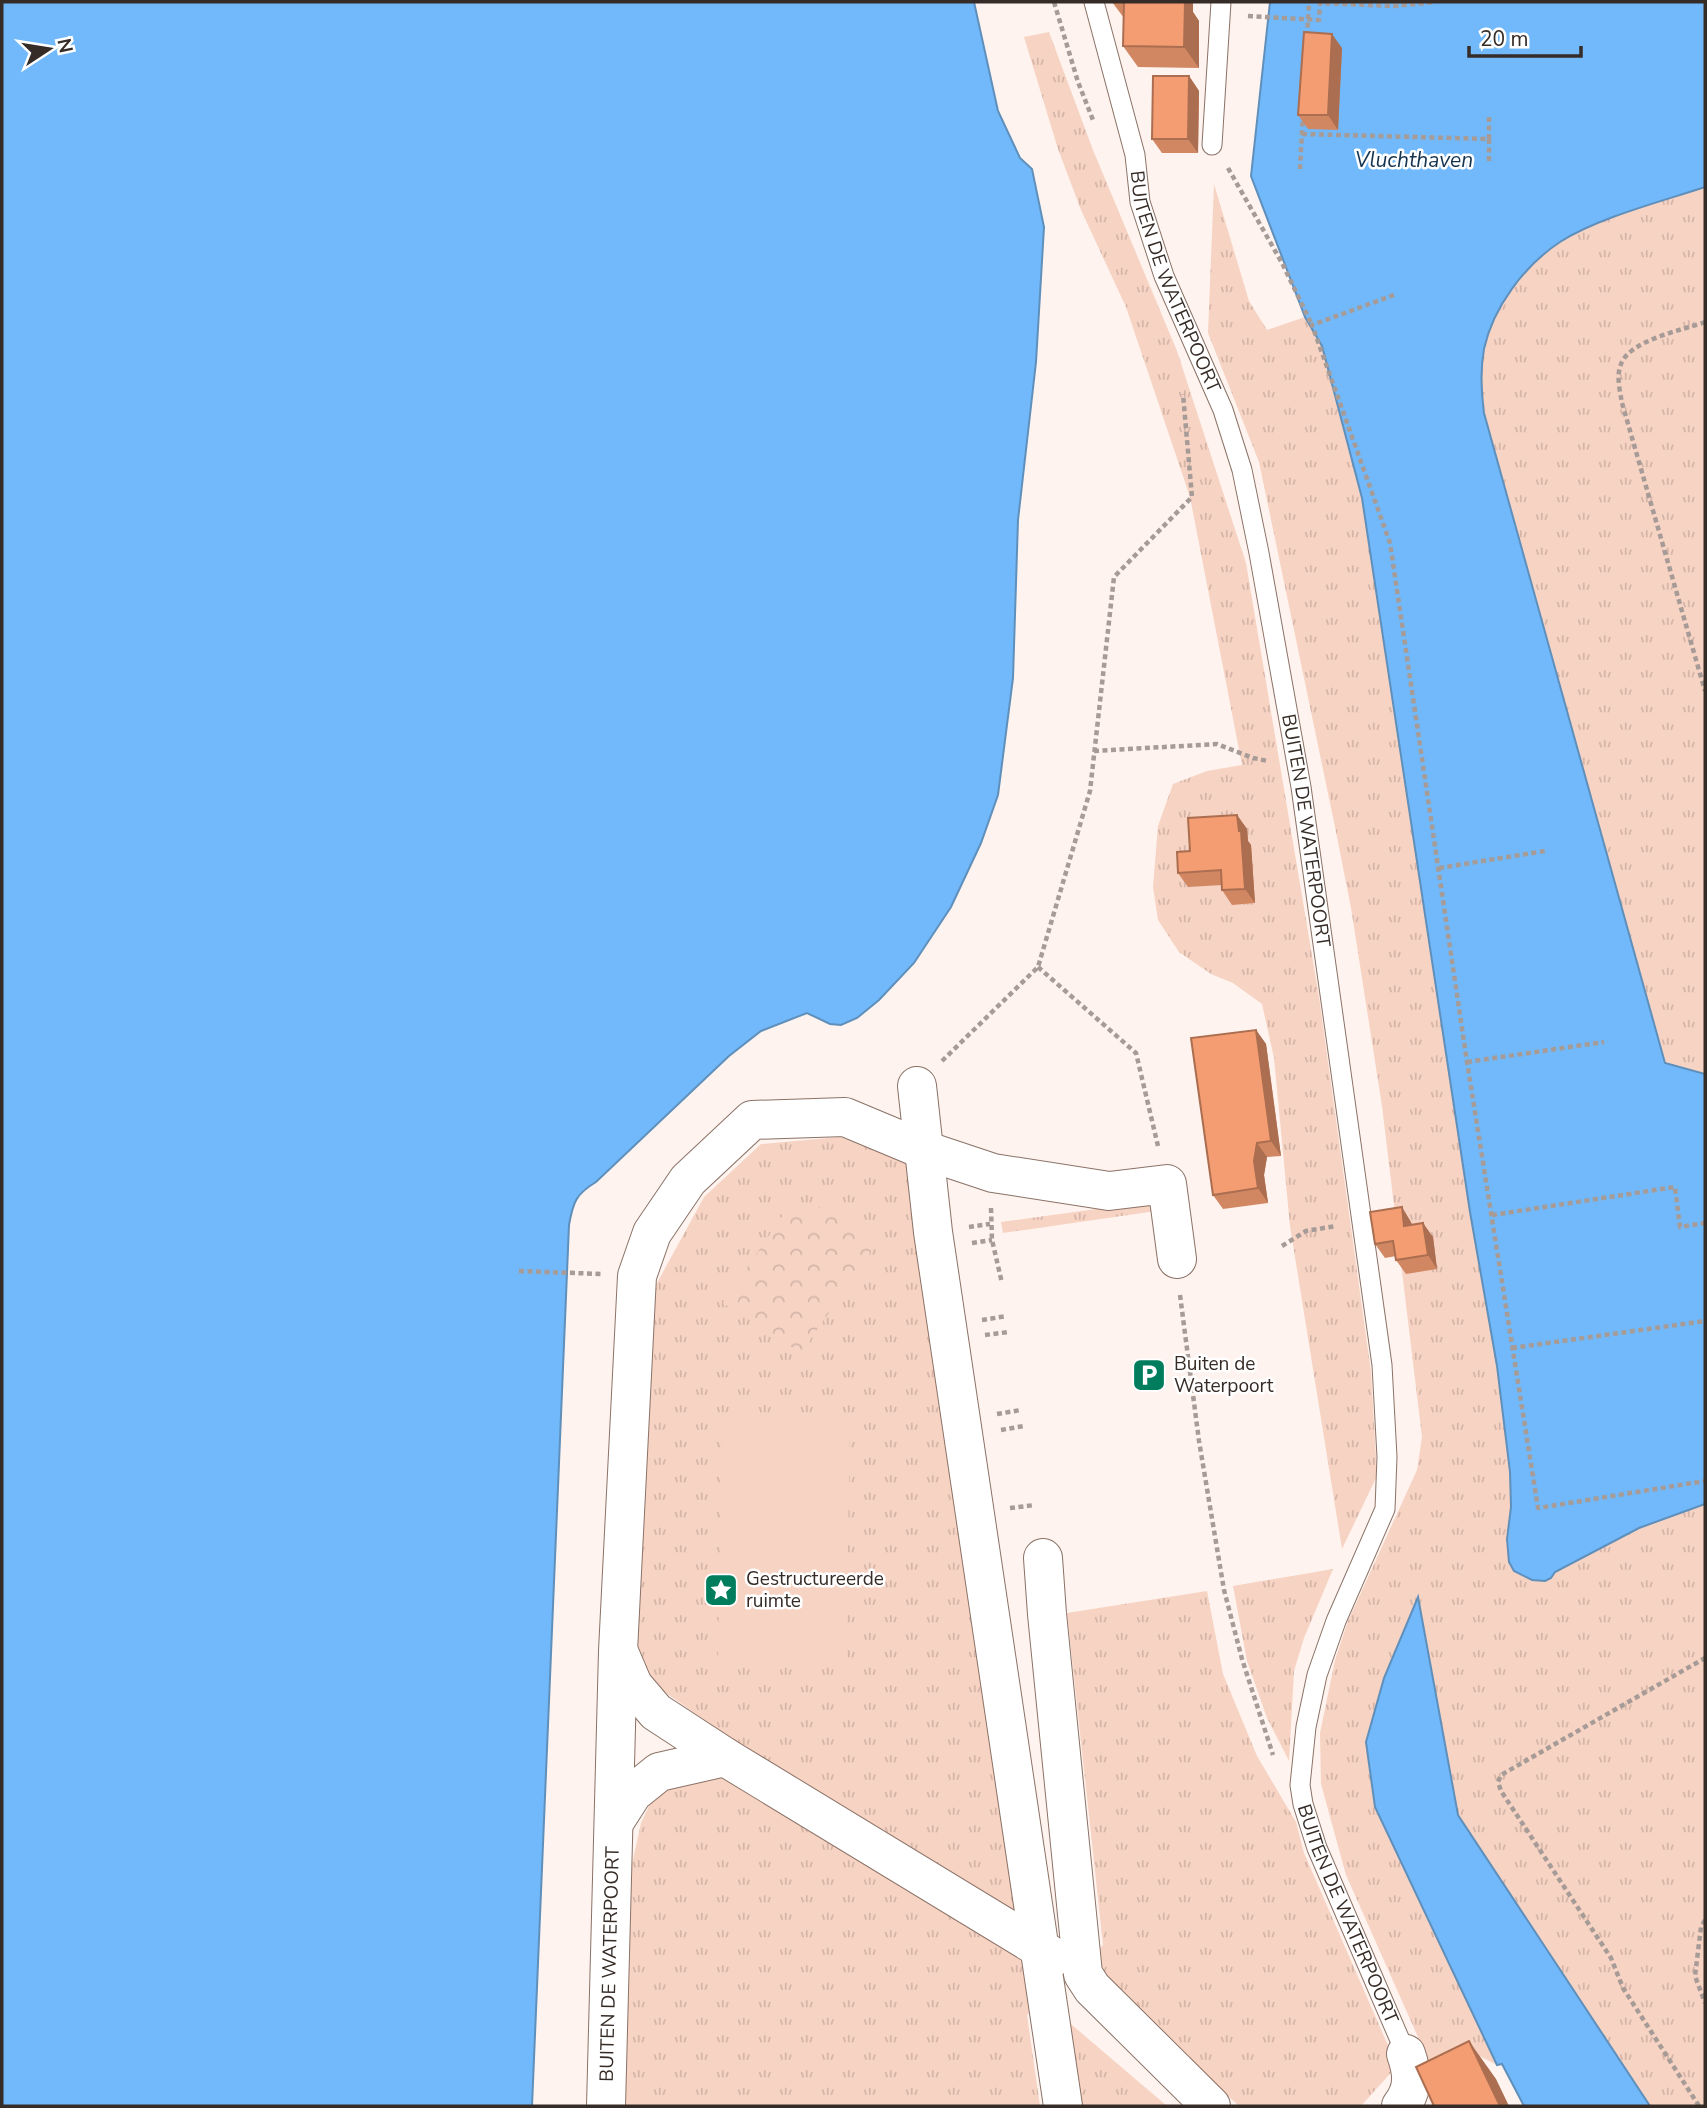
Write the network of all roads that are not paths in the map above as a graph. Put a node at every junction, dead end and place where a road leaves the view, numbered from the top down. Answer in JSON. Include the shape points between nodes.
{"nodes":[{"id":1,"x":1094,"y":2,"type":"edge"},
{"id":2,"x":1221,"y":2,"type":"edge"},
{"id":3,"x":1217,"y":152,"type":"road end"},
{"id":4,"x":917,"y":1086,"type":"road end"},
{"id":5,"x":924,"y":1150,"type":"junction"},
{"id":6,"x":1177,"y":1259,"type":"road end"},
{"id":7,"x":1043,"y":1558,"type":"dead end"},
{"id":8,"x":618,"y":1651,"type":"junction"},
{"id":9,"x":725,"y":1757,"type":"junction"},
{"id":10,"x":615,"y":1821,"type":"junction"},
{"id":11,"x":1038,"y":1948,"type":"junction"},
{"id":12,"x":1083,"y":1974,"type":"junction"},
{"id":13,"x":1406,"y":2054,"type":"joint"},
{"id":14,"x":606,"y":2106,"type":"edge"},
{"id":15,"x":1063,"y":2106,"type":"edge"},
{"id":16,"x":1211,"y":2106,"type":"edge"},
{"id":17,"x":1401,"y":2106,"type":"edge"}],
"edges":[{"from":1,"to":13,"type":"lane","name":"BUITEN DE WATERPOORT","via":[[1135,155],[1140,202],[1164,276],[1223,410],[1242,470],[1297,764],[1382,1365],[1387,1457],[1385,1509],[1317,1675],[1300,1785],[1317,1848]]},
{"from":2,"to":3,"type":"lane"},
{"from":4,"to":5,"type":"street"},
{"from":5,"to":6,"type":"street","name":"BUITEN DE WATERPOORT","via":[[993,1173],[1109,1191],[1167,1184]]},
{"from":5,"to":8,"type":"street","name":"BUITEN DE WATERPOORT","via":[[845,1117],[752,1120],[688,1180],[652,1233],[637,1276]]},
{"from":5,"to":11,"type":"street"},
{"from":7,"to":12,"type":"street"},
{"from":8,"to":9,"type":"street","name":"BUITEN DE WATERPOORT","via":[[633,1685],[656,1712]]},
{"from":8,"to":10,"type":"street","name":"BUITEN DE WATERPOORT"},
{"from":9,"to":10,"type":"street","name":"BUITEN DE WATERPOORT","via":[[659,1772],[633,1793]]},
{"from":9,"to":11,"type":"street","name":"BUITEN DE WATERPOORT"},
{"from":10,"to":14,"type":"street","name":"BUITEN DE WATERPOORT"},
{"from":11,"to":12,"type":"street","name":"BUITEN DE WATERPOORT"},
{"from":11,"to":15,"type":"street"},
{"from":12,"to":16,"type":"street","name":"BUITEN DE WATERPOORT"},
{"from":13,"to":17,"type":"street","name":"BUITEN DE WATERPOORT","via":[[1412,2081]]}]}
